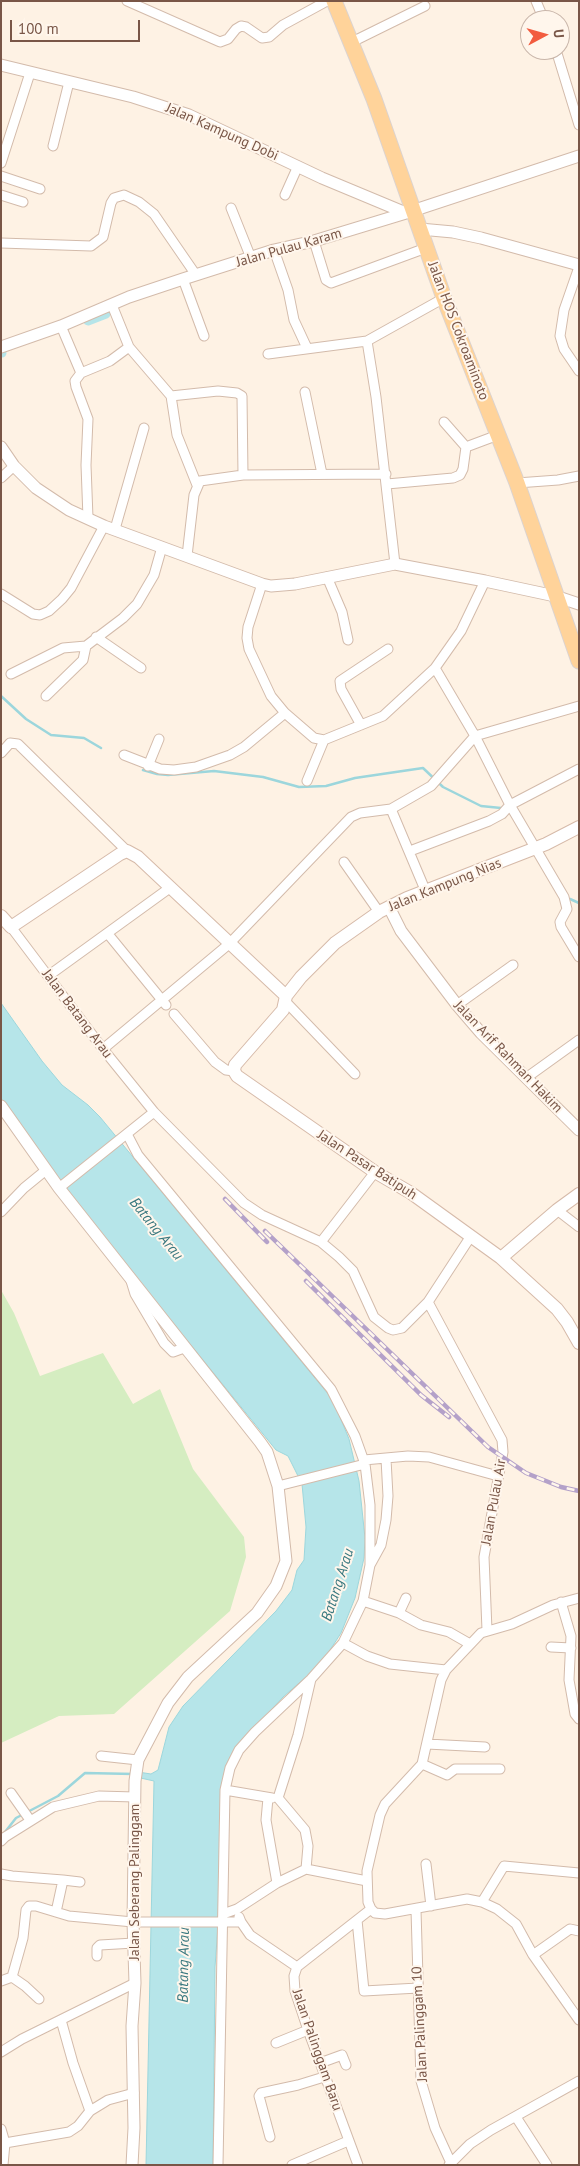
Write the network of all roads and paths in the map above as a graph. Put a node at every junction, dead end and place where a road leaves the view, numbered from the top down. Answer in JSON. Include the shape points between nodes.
{"nodes":[{"id":1,"x":127,"y":1,"type":"edge"},
{"id":2,"x":327,"y":1,"type":"edge"},
{"id":3,"x":334,"y":1,"type":"edge"},
{"id":4,"x":425,"y":6,"type":"dead end"},
{"id":5,"x":352,"y":42,"type":"junction"},
{"id":6,"x":559,"y":60,"type":"edge"},
{"id":7,"x":1,"y":65,"type":"edge"},
{"id":8,"x":30,"y":73,"type":"junction"},
{"id":9,"x":69,"y":82,"type":"junction"},
{"id":10,"x":579,"y":125,"type":"edge"},
{"id":11,"x":53,"y":146,"type":"dead end"},
{"id":12,"x":579,"y":156,"type":"edge"},
{"id":13,"x":1,"y":162,"type":"edge"},
{"id":14,"x":298,"y":166,"type":"junction"},
{"id":15,"x":1,"y":176,"type":"edge"},
{"id":16,"x":40,"y":189,"type":"dead end"},
{"id":17,"x":1,"y":195,"type":"edge"},
{"id":18,"x":285,"y":195,"type":"dead end"},
{"id":19,"x":23,"y":202,"type":"dead end"},
{"id":20,"x":231,"y":208,"type":"dead end"},
{"id":21,"x":410,"y":211,"type":"junction"},
{"id":22,"x":420,"y":229,"type":"junction"},
{"id":23,"x":314,"y":241,"type":"junction"},
{"id":24,"x":1,"y":243,"type":"edge"},
{"id":25,"x":426,"y":248,"type":"junction"},
{"id":26,"x":274,"y":250,"type":"junction"},
{"id":27,"x":251,"y":258,"type":"junction"},
{"id":28,"x":579,"y":266,"type":"edge"},
{"id":29,"x":196,"y":275,"type":"junction"},
{"id":30,"x":183,"y":279,"type":"junction"},
{"id":31,"x":444,"y":298,"type":"junction"},
{"id":32,"x":112,"y":305,"type":"junction"},
{"id":33,"x":61,"y":326,"type":"junction"},
{"id":34,"x":204,"y":336,"type":"dead end"},
{"id":35,"x":367,"y":341,"type":"junction"},
{"id":36,"x":1,"y":347,"type":"edge"},
{"id":37,"x":129,"y":347,"type":"junction"},
{"id":38,"x":307,"y":348,"type":"junction"},
{"id":39,"x":268,"y":354,"type":"dead end"},
{"id":40,"x":579,"y":371,"type":"edge"},
{"id":41,"x":81,"y":373,"type":"junction"},
{"id":42,"x":305,"y":392,"type":"dead end"},
{"id":43,"x":171,"y":396,"type":"junction"},
{"id":44,"x":444,"y":422,"type":"dead end"},
{"id":45,"x":144,"y":428,"type":"dead end"},
{"id":46,"x":498,"y":435,"type":"junction"},
{"id":47,"x":466,"y":447,"type":"junction"},
{"id":48,"x":1,"y":448,"type":"edge"},
{"id":49,"x":14,"y":466,"type":"junction"},
{"id":50,"x":322,"y":474,"type":"junction"},
{"id":51,"x":386,"y":474,"type":"junction"},
{"id":52,"x":243,"y":475,"type":"junction"},
{"id":53,"x":579,"y":476,"type":"edge"},
{"id":54,"x":1,"y":478,"type":"edge"},
{"id":55,"x":517,"y":483,"type":"junction"},
{"id":56,"x":387,"y":484,"type":"junction"},
{"id":57,"x":197,"y":485,"type":"junction"},
{"id":58,"x":88,"y":518,"type":"junction"},
{"id":59,"x":110,"y":527,"type":"junction"},
{"id":60,"x":162,"y":546,"type":"junction"},
{"id":61,"x":187,"y":556,"type":"junction"},
{"id":62,"x":395,"y":564,"type":"junction"},
{"id":63,"x":328,"y":577,"type":"junction"},
{"id":64,"x":485,"y":581,"type":"junction"},
{"id":65,"x":262,"y":584,"type":"junction"},
{"id":66,"x":1,"y":594,"type":"edge"},
{"id":67,"x":555,"y":596,"type":"junction"},
{"id":68,"x":579,"y":604,"type":"edge"},
{"id":69,"x":96,"y":637,"type":"junction"},
{"id":70,"x":348,"y":640,"type":"dead end"},
{"id":71,"x":86,"y":646,"type":"junction"},
{"id":72,"x":388,"y":648,"type":"dead end"},
{"id":73,"x":579,"y":661,"type":"edge"},
{"id":74,"x":141,"y":668,"type":"dead end"},
{"id":75,"x":435,"y":668,"type":"junction"},
{"id":76,"x":11,"y":674,"type":"dead end"},
{"id":77,"x":46,"y":696,"type":"dead end"},
{"id":78,"x":579,"y":706,"type":"edge"},
{"id":79,"x":285,"y":713,"type":"junction"},
{"id":80,"x":361,"y":725,"type":"junction"},
{"id":81,"x":475,"y":736,"type":"junction"},
{"id":82,"x":159,"y":739,"type":"dead end"},
{"id":83,"x":324,"y":740,"type":"junction"},
{"id":84,"x":1,"y":753,"type":"edge"},
{"id":85,"x":124,"y":755,"type":"dead end"},
{"id":86,"x":148,"y":766,"type":"junction"},
{"id":87,"x":579,"y":769,"type":"edge"},
{"id":88,"x":306,"y":781,"type":"dead end"},
{"id":89,"x":510,"y":805,"type":"junction"},
{"id":90,"x":391,"y":809,"type":"junction"},
{"id":91,"x":579,"y":827,"type":"edge"},
{"id":92,"x":536,"y":848,"type":"junction"},
{"id":93,"x":410,"y":851,"type":"junction"},
{"id":94,"x":127,"y":852,"type":"junction"},
{"id":95,"x":344,"y":862,"type":"dead end"},
{"id":96,"x":171,"y":887,"type":"junction"},
{"id":97,"x":426,"y":892,"type":"junction"},
{"id":98,"x":384,"y":909,"type":"junction"},
{"id":99,"x":1,"y":916,"type":"edge"},
{"id":100,"x":11,"y":927,"type":"junction"},
{"id":101,"x":108,"y":934,"type":"junction"},
{"id":102,"x":229,"y":944,"type":"junction"},
{"id":103,"x":579,"y":957,"type":"edge"},
{"id":104,"x":513,"y":965,"type":"dead end"},
{"id":105,"x":48,"y":976,"type":"junction"},
{"id":106,"x":286,"y":999,"type":"junction"},
{"id":107,"x":164,"y":1003,"type":"junction"},
{"id":108,"x":457,"y":1005,"type":"junction"},
{"id":109,"x":174,"y":1014,"type":"dead end"},
{"id":110,"x":579,"y":1040,"type":"edge"},
{"id":111,"x":103,"y":1049,"type":"junction"},
{"id":112,"x":234,"y":1071,"type":"junction"},
{"id":113,"x":355,"y":1074,"type":"dead end"},
{"id":114,"x":526,"y":1078,"type":"junction"},
{"id":115,"x":1,"y":1106,"type":"edge"},
{"id":116,"x":154,"y":1112,"type":"junction"},
{"id":117,"x":579,"y":1130,"type":"edge"},
{"id":118,"x":125,"y":1136,"type":"junction"},
{"id":119,"x":46,"y":1170,"type":"junction"},
{"id":120,"x":375,"y":1172,"type":"junction"},
{"id":121,"x":60,"y":1187,"type":"junction"},
{"id":122,"x":579,"y":1194,"type":"edge"},
{"id":123,"x":557,"y":1210,"type":"junction"},
{"id":124,"x":1,"y":1212,"type":"edge"},
{"id":125,"x":579,"y":1228,"type":"edge"},
{"id":126,"x":471,"y":1236,"type":"junction"},
{"id":127,"x":321,"y":1242,"type":"junction"},
{"id":128,"x":501,"y":1258,"type":"junction"},
{"id":129,"x":428,"y":1302,"type":"junction"},
{"id":130,"x":579,"y":1343,"type":"edge"},
{"id":131,"x":386,"y":1459,"type":"junction"},
{"id":132,"x":363,"y":1463,"type":"junction"},
{"id":133,"x":498,"y":1476,"type":"junction"},
{"id":134,"x":280,"y":1486,"type":"junction"},
{"id":135,"x":370,"y":1566,"type":"junction"},
{"id":136,"x":406,"y":1598,"type":"dead end"},
{"id":137,"x":579,"y":1598,"type":"edge"},
{"id":138,"x":363,"y":1601,"type":"junction"},
{"id":139,"x":561,"y":1602,"type":"junction"},
{"id":140,"x":399,"y":1613,"type":"junction"},
{"id":141,"x":487,"y":1630,"type":"junction"},
{"id":142,"x":343,"y":1643,"type":"junction"},
{"id":143,"x":470,"y":1644,"type":"junction"},
{"id":144,"x":551,"y":1647,"type":"dead end"},
{"id":145,"x":571,"y":1648,"type":"junction"},
{"id":146,"x":446,"y":1670,"type":"junction"},
{"id":147,"x":311,"y":1679,"type":"junction"},
{"id":148,"x":579,"y":1720,"type":"edge"},
{"id":149,"x":427,"y":1744,"type":"junction"},
{"id":150,"x":485,"y":1747,"type":"dead end"},
{"id":151,"x":101,"y":1756,"type":"dead end"},
{"id":152,"x":138,"y":1763,"type":"junction"},
{"id":153,"x":422,"y":1764,"type":"junction"},
{"id":154,"x":500,"y":1769,"type":"dead end"},
{"id":155,"x":225,"y":1790,"type":"junction"},
{"id":156,"x":11,"y":1793,"type":"dead end"},
{"id":157,"x":135,"y":1797,"type":"junction"},
{"id":158,"x":268,"y":1798,"type":"junction"},
{"id":159,"x":278,"y":1798,"type":"junction"},
{"id":160,"x":27,"y":1815,"type":"junction"},
{"id":161,"x":1,"y":1841,"type":"edge"},
{"id":162,"x":426,"y":1864,"type":"dead end"},
{"id":163,"x":306,"y":1869,"type":"junction"},
{"id":164,"x":579,"y":1873,"type":"edge"},
{"id":165,"x":1,"y":1874,"type":"edge"},
{"id":166,"x":63,"y":1880,"type":"junction"},
{"id":167,"x":80,"y":1882,"type":"dead end"},
{"id":168,"x":367,"y":1882,"type":"junction"},
{"id":169,"x":277,"y":1883,"type":"junction"},
{"id":170,"x":482,"y":1902,"type":"junction"},
{"id":171,"x":431,"y":1906,"type":"junction"},
{"id":172,"x":237,"y":1909,"type":"junction"},
{"id":173,"x":371,"y":1909,"type":"junction"},
{"id":174,"x":416,"y":1910,"type":"junction"},
{"id":175,"x":56,"y":1912,"type":"junction"},
{"id":176,"x":222,"y":1920,"type":"junction"},
{"id":177,"x":357,"y":1920,"type":"junction"},
{"id":178,"x":138,"y":1922,"type":"junction"},
{"id":179,"x":241,"y":1922,"type":"junction"},
{"id":180,"x":579,"y":1931,"type":"edge"},
{"id":181,"x":134,"y":1943,"type":"junction"},
{"id":182,"x":533,"y":1955,"type":"junction"},
{"id":183,"x":97,"y":1956,"type":"dead end"},
{"id":184,"x":297,"y":1967,"type":"junction"},
{"id":185,"x":12,"y":1977,"type":"junction"},
{"id":186,"x":1,"y":1981,"type":"edge"},
{"id":187,"x":135,"y":1983,"type":"junction"},
{"id":188,"x":418,"y":1988,"type":"junction"},
{"id":189,"x":39,"y":1999,"type":"dead end"},
{"id":190,"x":61,"y":2020,"type":"junction"},
{"id":191,"x":579,"y":2020,"type":"edge"},
{"id":192,"x":308,"y":2030,"type":"junction"},
{"id":193,"x":276,"y":2043,"type":"dead end"},
{"id":194,"x":1,"y":2052,"type":"edge"},
{"id":195,"x":320,"y":2063,"type":"junction"},
{"id":196,"x":346,"y":2065,"type":"dead end"},
{"id":197,"x":324,"y":2077,"type":"junction"},
{"id":198,"x":579,"y":2081,"type":"edge"},
{"id":199,"x":134,"y":2093,"type":"junction"},
{"id":200,"x":90,"y":2110,"type":"junction"},
{"id":201,"x":516,"y":2117,"type":"junction"},
{"id":202,"x":1,"y":2129,"type":"edge"},
{"id":203,"x":270,"y":2137,"type":"dead end"},
{"id":204,"x":348,"y":2141,"type":"junction"},
{"id":205,"x":5,"y":2143,"type":"junction"},
{"id":206,"x":450,"y":2164,"type":"edge"},
{"id":207,"x":4,"y":2165,"type":"edge"},
{"id":208,"x":132,"y":2165,"type":"edge"},
{"id":209,"x":218,"y":2165,"type":"edge"},
{"id":210,"x":292,"y":2165,"type":"edge"},
{"id":211,"x":358,"y":2165,"type":"edge"},
{"id":212,"x":547,"y":2165,"type":"edge"}],
"edges":[{"from":1,"to":2,"type":"street","via":[[220,42],[241,26],[262,38],[269,37],[283,25]]},
{"from":3,"to":5,"type":"main road","name":"Jalan HOS Cokroaminoto"},
{"from":4,"to":5,"type":"street"},
{"from":5,"to":21,"type":"main road","name":"Jalan HOS Cokroaminoto"},
{"from":6,"to":10,"type":"street"},
{"from":7,"to":8,"type":"street","name":"Jalan Kampung Dobi"},
{"from":8,"to":9,"type":"street","name":"Jalan Kampung Dobi"},
{"from":8,"to":13,"type":"street"},
{"from":9,"to":11,"type":"street"},
{"from":9,"to":14,"type":"street","name":"Jalan Kampung Dobi","via":[[133,97],[189,115]]},
{"from":12,"to":21,"type":"street","name":"Jalan Pulau Karam"},
{"from":14,"to":18,"type":"street"},
{"from":14,"to":21,"type":"street","name":"Jalan Kampung Dobi"},
{"from":15,"to":16,"type":"street"},
{"from":17,"to":19,"type":"street"},
{"from":20,"to":27,"type":"street"},
{"from":21,"to":22,"type":"main road","name":"Jalan HOS Cokroaminoto"},
{"from":21,"to":23,"type":"street","name":"Jalan Pulau Karam"},
{"from":22,"to":25,"type":"main road","name":"Jalan HOS Cokroaminoto"},
{"from":22,"to":28,"type":"street","via":[[481,238]]},
{"from":23,"to":25,"type":"street","via":[[326,280],[331,283]]},
{"from":23,"to":26,"type":"street","name":"Jalan Pulau Karam"},
{"from":24,"to":29,"type":"street","via":[[90,246],[103,237],[114,198],[124,195],[154,214]]},
{"from":25,"to":31,"type":"main road","name":"Jalan HOS Cokroaminoto"},
{"from":26,"to":27,"type":"street","name":"Jalan Pulau Karam"},
{"from":26,"to":38,"type":"street","via":[[294,320]]},
{"from":27,"to":29,"type":"street","name":"Jalan Pulau Karam"},
{"from":28,"to":40,"type":"street","via":[[564,310],[560,336],[564,349]]},
{"from":29,"to":30,"type":"street","name":"Jalan Pulau Karam"},
{"from":30,"to":32,"type":"street","name":"Jalan Pulau Karam"},
{"from":30,"to":34,"type":"street"},
{"from":31,"to":35,"type":"street"},
{"from":31,"to":46,"type":"main road","name":"Jalan HOS Cokroaminoto"},
{"from":32,"to":33,"type":"street","name":"Jalan Pulau Karam"},
{"from":32,"to":37,"type":"street"},
{"from":33,"to":36,"type":"street","name":"Jalan Pulau Karam"},
{"from":33,"to":41,"type":"street"},
{"from":35,"to":38,"type":"street"},
{"from":35,"to":51,"type":"street"},
{"from":37,"to":41,"type":"street","via":[[110,361]]},
{"from":37,"to":43,"type":"street"},
{"from":38,"to":39,"type":"street"},
{"from":41,"to":58,"type":"street","via":[[75,380],[88,419]]},
{"from":42,"to":50,"type":"street"},
{"from":43,"to":52,"type":"street","via":[[218,392],[242,396]]},
{"from":43,"to":57,"type":"street","via":[[177,435]]},
{"from":44,"to":47,"type":"street"},
{"from":45,"to":59,"type":"street"},
{"from":46,"to":47,"type":"street"},
{"from":46,"to":55,"type":"main road","name":"Jalan HOS Cokroaminoto"},
{"from":47,"to":56,"type":"street","via":[[460,475]]},
{"from":48,"to":49,"type":"street"},
{"from":49,"to":54,"type":"street"},
{"from":49,"to":58,"type":"street","via":[[36,488],[69,510]]},
{"from":50,"to":51,"type":"street"},
{"from":50,"to":52,"type":"street"},
{"from":51,"to":56,"type":"street"},
{"from":52,"to":57,"type":"street","via":[[208,479]]},
{"from":53,"to":55,"type":"street"},
{"from":55,"to":67,"type":"main road","name":"Jalan HOS Cokroaminoto"},
{"from":56,"to":62,"type":"street"},
{"from":57,"to":61,"type":"street"},
{"from":58,"to":59,"type":"street"},
{"from":59,"to":60,"type":"street"},
{"from":59,"to":66,"type":"street","via":[[71,588],[49,611],[33,614]]},
{"from":60,"to":61,"type":"street"},
{"from":60,"to":69,"type":"street","via":[[154,575],[137,604]]},
{"from":61,"to":65,"type":"street"},
{"from":62,"to":63,"type":"street"},
{"from":62,"to":64,"type":"street"},
{"from":63,"to":65,"type":"street","via":[[278,586]]},
{"from":63,"to":70,"type":"street","via":[[342,612]]},
{"from":64,"to":67,"type":"street"},
{"from":64,"to":75,"type":"street","via":[[461,631]]},
{"from":65,"to":79,"type":"street","via":[[248,627],[249,650],[271,696]]},
{"from":67,"to":68,"type":"street"},
{"from":67,"to":73,"type":"main road","name":"Jalan HOS Cokroaminoto"},
{"from":69,"to":71,"type":"street"},
{"from":69,"to":74,"type":"street"},
{"from":71,"to":76,"type":"street","via":[[63,648]]},
{"from":71,"to":77,"type":"street","via":[[83,660]]},
{"from":72,"to":80,"type":"street","via":[[340,681],[341,689]]},
{"from":75,"to":80,"type":"street","via":[[391,710]]},
{"from":75,"to":81,"type":"street"},
{"from":78,"to":81,"type":"street"},
{"from":79,"to":83,"type":"street","via":[[314,738]]},
{"from":79,"to":86,"type":"street","via":[[230,755],[187,769],[166,770]]},
{"from":80,"to":83,"type":"street"},
{"from":81,"to":89,"type":"street"},
{"from":81,"to":90,"type":"street","via":[[431,786]]},
{"from":82,"to":86,"type":"street"},
{"from":83,"to":88,"type":"street"},
{"from":84,"to":94,"type":"street","via":[[10,743],[18,744]]},
{"from":85,"to":86,"type":"street"},
{"from":87,"to":89,"type":"street"},
{"from":89,"to":92,"type":"street"},
{"from":89,"to":93,"type":"street","via":[[489,821]]},
{"from":90,"to":93,"type":"street"},
{"from":90,"to":102,"type":"street","via":[[351,817]]},
{"from":91,"to":92,"type":"main road","name":"Jalan Kampung Nias"},
{"from":92,"to":97,"type":"main road","name":"Jalan Kampung Nias"},
{"from":92,"to":103,"type":"street","via":[[567,904],[560,926]]},
{"from":93,"to":97,"type":"street"},
{"from":94,"to":96,"type":"main road","via":[[138,857]]},
{"from":94,"to":100,"type":"main road"},
{"from":95,"to":98,"type":"street"},
{"from":96,"to":101,"type":"street"},
{"from":96,"to":102,"type":"main road"},
{"from":97,"to":98,"type":"main road","name":"Jalan Kampung Nias"},
{"from":98,"to":106,"type":"main road","name":"Jalan Kampung Nias","via":[[328,950],[301,977]]},
{"from":98,"to":108,"type":"street","name":"Jalan Arif Rahman Hakim"},
{"from":99,"to":100,"type":"main road","name":"Jalan Batang Arau"},
{"from":100,"to":105,"type":"street","name":"Jalan Batang Arau"},
{"from":101,"to":105,"type":"street"},
{"from":101,"to":107,"type":"street"},
{"from":102,"to":106,"type":"main road"},
{"from":102,"to":107,"type":"street"},
{"from":104,"to":108,"type":"street"},
{"from":105,"to":111,"type":"street","name":"Jalan Batang Arau"},
{"from":106,"to":112,"type":"main road","name":"Jalan Kampung Nias","via":[[283,1010],[238,1060]]},
{"from":106,"to":113,"type":"street"},
{"from":107,"to":111,"type":"street"},
{"from":108,"to":114,"type":"street","name":"Jalan Arif Rahman Hakim"},
{"from":109,"to":112,"type":"street","via":[[215,1062],[226,1070]]},
{"from":110,"to":114,"type":"street"},
{"from":111,"to":116,"type":"street","name":"Jalan Batang Arau"},
{"from":112,"to":120,"type":"main road","name":"Jalan Pasar Batipuh","via":[[242,1080]]},
{"from":114,"to":117,"type":"street","name":"Jalan Arif Rahman Hakim"},
{"from":115,"to":119,"type":"street","name":"Jalan Seberang Palinggam"},
{"from":116,"to":118,"type":"street"},
{"from":116,"to":127,"type":"street","name":"Jalan Batang Arau","via":[[244,1202],[262,1215]]},
{"from":118,"to":121,"type":"street"},
{"from":118,"to":132,"type":"street","via":[[331,1389],[349,1424]]},
{"from":119,"to":121,"type":"street","name":"Jalan Seberang Palinggam"},
{"from":119,"to":124,"type":"street"},
{"from":120,"to":126,"type":"main road","name":"Jalan Pasar Batipuh"},
{"from":120,"to":127,"type":"street"},
{"from":121,"to":134,"type":"street","name":"Jalan Seberang Palinggam","via":[[260,1442]]},
{"from":122,"to":123,"type":"main road"},
{"from":123,"to":125,"type":"street"},
{"from":123,"to":128,"type":"main road"},
{"from":126,"to":128,"type":"main road","name":"Jalan Pasar Batipuh"},
{"from":126,"to":129,"type":"street","name":"Jalan Batang Arau"},
{"from":127,"to":129,"type":"street","name":"Jalan Batang Arau","via":[[353,1271],[368,1308],[388,1328],[402,1328]]},
{"from":128,"to":130,"type":"main road","name":"Jalan Pasar Batipuh","via":[[557,1309]]},
{"from":129,"to":133,"type":"street","name":"Jalan Pulau Air","via":[[500,1434],[503,1452]]},
{"from":131,"to":132,"type":"street"},
{"from":131,"to":133,"type":"street","via":[[429,1457]]},
{"from":131,"to":135,"type":"street","via":[[386,1520],[380,1546]]},
{"from":132,"to":134,"type":"street"},
{"from":132,"to":135,"type":"street","via":[[370,1505]]},
{"from":133,"to":141,"type":"street","name":"Jalan Pulau Air","via":[[484,1558]]},
{"from":134,"to":152,"type":"street","name":"Jalan Seberang Palinggam","via":[[286,1561],[278,1581],[257,1614],[188,1677],[173,1696]]},
{"from":135,"to":138,"type":"street"},
{"from":136,"to":140,"type":"street"},
{"from":137,"to":139,"type":"street"},
{"from":138,"to":140,"type":"street"},
{"from":138,"to":142,"type":"street"},
{"from":139,"to":141,"type":"street","via":[[512,1624]]},
{"from":139,"to":145,"type":"street"},
{"from":140,"to":143,"type":"street"},
{"from":141,"to":143,"type":"street"},
{"from":142,"to":146,"type":"street","via":[[390,1664]]},
{"from":142,"to":147,"type":"street"},
{"from":143,"to":146,"type":"street"},
{"from":144,"to":145,"type":"street"},
{"from":145,"to":148,"type":"street","via":[[569,1680]]},
{"from":146,"to":149,"type":"street"},
{"from":147,"to":155,"type":"street","via":[[239,1750],[230,1768]]},
{"from":147,"to":159,"type":"street"},
{"from":149,"to":150,"type":"street"},
{"from":149,"to":153,"type":"street"},
{"from":151,"to":152,"type":"street"},
{"from":152,"to":157,"type":"street","name":"Jalan Seberang Palinggam"},
{"from":153,"to":154,"type":"street","via":[[447,1775],[455,1769]]},
{"from":153,"to":168,"type":"street","via":[[382,1809]]},
{"from":155,"to":158,"type":"street"},
{"from":155,"to":176,"type":"street"},
{"from":156,"to":160,"type":"street"},
{"from":157,"to":160,"type":"street","via":[[99,1796]]},
{"from":157,"to":178,"type":"street","name":"Jalan Seberang Palinggam"},
{"from":158,"to":159,"type":"street"},
{"from":158,"to":169,"type":"street","via":[[266,1820]]},
{"from":159,"to":163,"type":"street","via":[[305,1830],[308,1846]]},
{"from":160,"to":161,"type":"street"},
{"from":162,"to":171,"type":"street"},
{"from":163,"to":168,"type":"street"},
{"from":163,"to":169,"type":"street"},
{"from":164,"to":170,"type":"street","via":[[505,1866]]},
{"from":165,"to":166,"type":"street"},
{"from":166,"to":167,"type":"street"},
{"from":166,"to":175,"type":"street"},
{"from":168,"to":173,"type":"street"},
{"from":169,"to":172,"type":"street"},
{"from":170,"to":171,"type":"street","via":[[464,1899]]},
{"from":170,"to":182,"type":"street","via":[[516,1924]]},
{"from":171,"to":174,"type":"street"},
{"from":172,"to":176,"type":"street"},
{"from":172,"to":179,"type":"street"},
{"from":173,"to":174,"type":"street","via":[[385,1914]]},
{"from":173,"to":177,"type":"street"},
{"from":174,"to":188,"type":"street","name":"Jalan Palinggam 10"},
{"from":175,"to":178,"type":"street"},
{"from":175,"to":185,"type":"street","via":[[29,1906]]},
{"from":176,"to":178,"type":"street"},
{"from":176,"to":179,"type":"street"},
{"from":176,"to":209,"type":"street"},
{"from":177,"to":184,"type":"street"},
{"from":177,"to":188,"type":"street","via":[[364,1991]]},
{"from":178,"to":181,"type":"street","name":"Jalan Seberang Palinggam"},
{"from":179,"to":184,"type":"street","via":[[250,1935]]},
{"from":180,"to":182,"type":"street","via":[[570,1929]]},
{"from":181,"to":183,"type":"street","via":[[100,1946]]},
{"from":181,"to":187,"type":"street","name":"Jalan Seberang Palinggam"},
{"from":182,"to":191,"type":"street"},
{"from":184,"to":192,"type":"street","name":"Jalan Palinggam Baru","via":[[295,1991]]},
{"from":185,"to":186,"type":"street"},
{"from":185,"to":189,"type":"street"},
{"from":187,"to":190,"type":"street"},
{"from":187,"to":199,"type":"street","name":"Jalan Seberang Palinggam","via":[[132,2026]]},
{"from":188,"to":206,"type":"street","name":"Jalan Palinggam 10","via":[[421,2081],[434,2128]]},
{"from":190,"to":194,"type":"street"},
{"from":190,"to":200,"type":"street"},
{"from":192,"to":193,"type":"street"},
{"from":192,"to":195,"type":"street","name":"Jalan Palinggam Baru"},
{"from":195,"to":196,"type":"street","via":[[342,2055]]},
{"from":195,"to":197,"type":"street","name":"Jalan Palinggam Baru"},
{"from":197,"to":203,"type":"street","via":[[261,2093],[259,2096]]},
{"from":197,"to":204,"type":"street","name":"Jalan Palinggam Baru"},
{"from":198,"to":201,"type":"street"},
{"from":199,"to":200,"type":"street","via":[[108,2100]]},
{"from":199,"to":208,"type":"street","name":"Jalan Seberang Palinggam"},
{"from":200,"to":205,"type":"street","via":[[69,2132]]},
{"from":201,"to":206,"type":"street","via":[[470,2144]]},
{"from":201,"to":212,"type":"street"},
{"from":202,"to":205,"type":"street"},
{"from":204,"to":210,"type":"street"},
{"from":204,"to":211,"type":"street","name":"Jalan Palinggam Baru"},
{"from":205,"to":207,"type":"street"}]}
